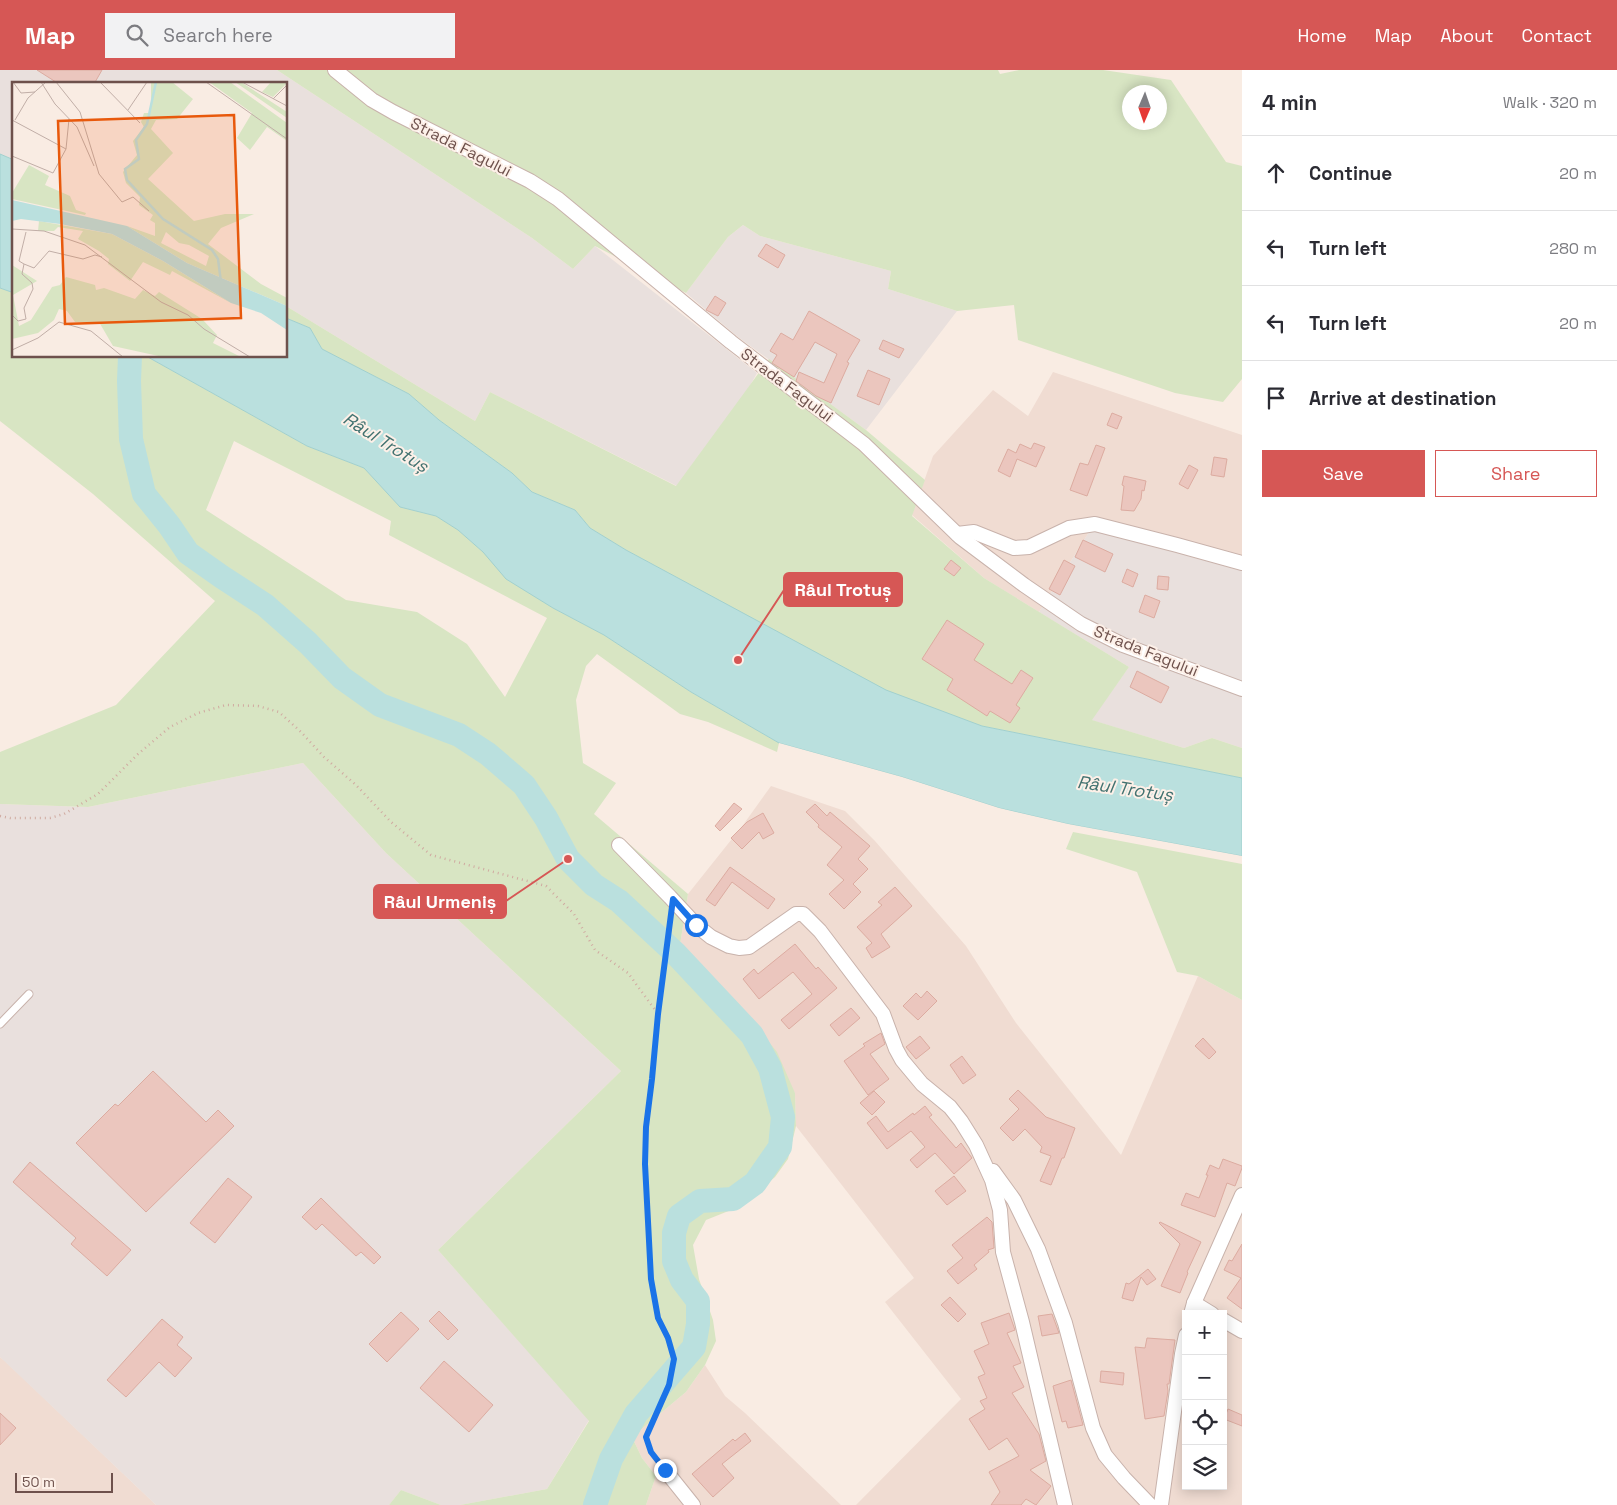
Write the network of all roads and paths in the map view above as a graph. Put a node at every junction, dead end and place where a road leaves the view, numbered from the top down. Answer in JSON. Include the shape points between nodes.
{"nodes":[{"id":1,"x":335,"y":70,"type":"edge"},
{"id":2,"x":957,"y":534,"type":"junction"},
{"id":3,"x":1242,"y":563,"type":"edge"},
{"id":4,"x":1242,"y":689,"type":"edge"},
{"id":5,"x":0,"y":816,"type":"edge"},
{"id":6,"x":619,"y":846,"type":"dead end"},
{"id":7,"x":673,"y":899,"type":"junction"},
{"id":8,"x":29,"y":994,"type":"dead end"},
{"id":9,"x":658,"y":1014,"type":"junction"},
{"id":10,"x":0,"y":1024,"type":"edge"},
{"id":11,"x":976,"y":1145,"type":"junction"},
{"id":12,"x":1242,"y":1196,"type":"edge"},
{"id":13,"x":1192,"y":1308,"type":"edge"},
{"id":14,"x":1227,"y":1322,"type":"edge"},
{"id":15,"x":1242,"y":1331,"type":"edge"},
{"id":16,"x":1182,"y":1354,"type":"edge"},
{"id":17,"x":665,"y":1470,"type":"joint"},
{"id":18,"x":693,"y":1505,"type":"edge"},
{"id":19,"x":1066,"y":1505,"type":"edge"},
{"id":20,"x":1150,"y":1505,"type":"edge"},
{"id":21,"x":1162,"y":1505,"type":"edge"}],
"edges":[{"from":1,"to":2,"type":"street","name":"Strada Fagului","via":[[372,100],[530,181],[558,199],[731,342],[864,444]]},
{"from":2,"to":3,"type":"street","via":[[974,532],[1014,548],[1029,547],[1069,528],[1095,524]]},
{"from":2,"to":4,"type":"street","name":"Strada Fagului","via":[[1082,624],[1139,652]]},
{"from":5,"to":9,"type":"path","via":[[50,818],[64,814],[98,794],[170,727],[198,713],[226,705],[258,706],[279,712],[391,822],[431,855],[546,886],[574,914],[595,950],[628,972]]},
{"from":6,"to":7,"type":"street"},
{"from":7,"to":9,"type":"path"},
{"from":7,"to":11,"type":"street","via":[[711,937],[739,948],[749,946],[796,914],[807,916],[883,1014],[902,1060],[922,1084],[962,1121]]},
{"from":8,"to":10,"type":"lane"},
{"from":9,"to":17,"type":"path","via":[[646,1127],[647,1223],[658,1318],[674,1359],[669,1385],[646,1437],[651,1452]]},
{"from":11,"to":19,"type":"street","via":[[996,1194],[1003,1252]]},
{"from":11,"to":20,"type":"street","via":[[1014,1200],[1038,1249],[1065,1323],[1093,1428],[1105,1455]]},
{"from":12,"to":13,"type":"street"},
{"from":14,"to":15,"type":"street"},
{"from":16,"to":21,"type":"street"},
{"from":17,"to":18,"type":"street"}]}
